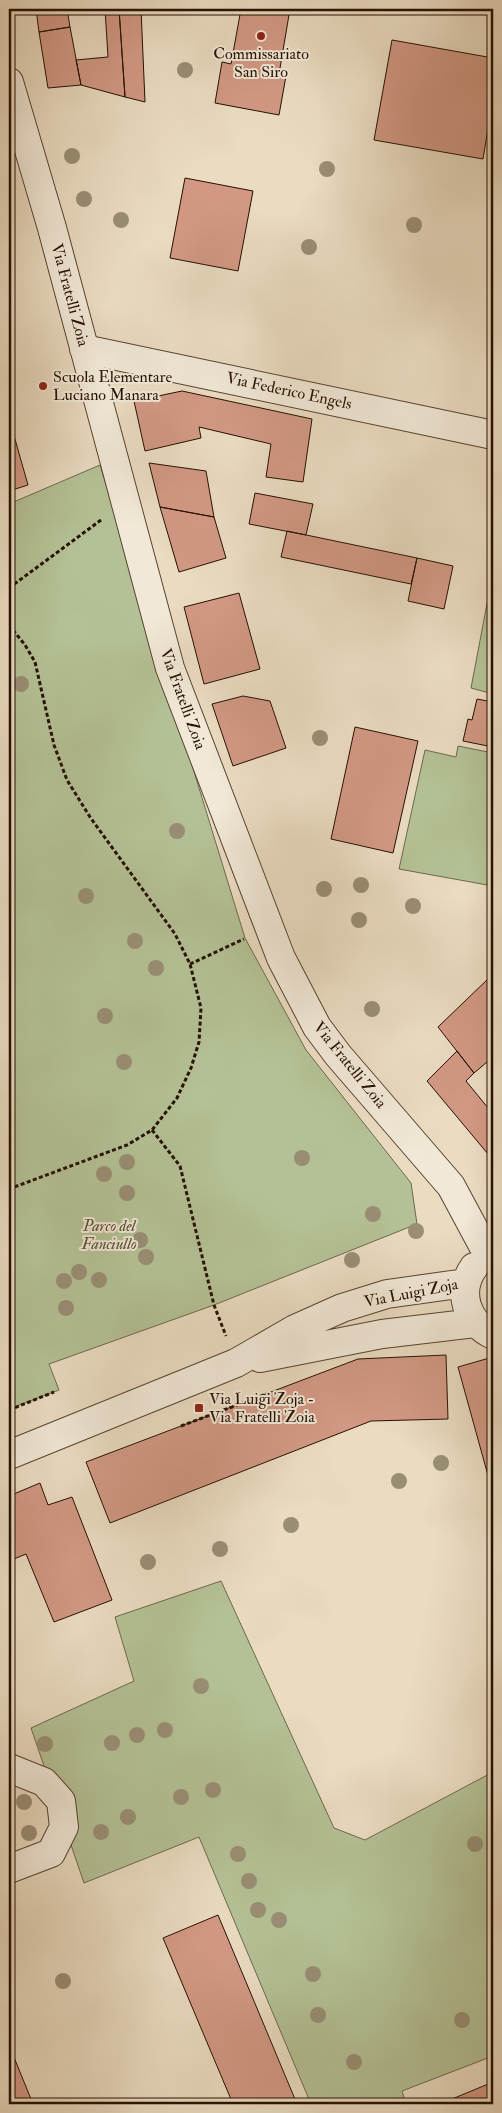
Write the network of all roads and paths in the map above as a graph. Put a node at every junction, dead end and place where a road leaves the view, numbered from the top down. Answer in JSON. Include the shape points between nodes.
{"nodes":[{"id":1,"x":9,"y":82,"type":"edge"},
{"id":2,"x":84,"y":348,"type":"junction"},
{"id":3,"x":493,"y":435,"type":"edge"},
{"id":4,"x":106,"y":517,"type":"dead end"},
{"id":5,"x":9,"y":588,"type":"edge"},
{"id":6,"x":9,"y":624,"type":"edge"},
{"id":7,"x":252,"y":935,"type":"dead end"},
{"id":8,"x":190,"y":964,"type":"junction"},
{"id":9,"x":152,"y":1130,"type":"junction"},
{"id":10,"x":9,"y":1189,"type":"edge"},
{"id":11,"x":491,"y":1254,"type":"edge"},
{"id":12,"x":466,"y":1283,"type":"junction"},
{"id":13,"x":214,"y":1304,"type":"dead end"},
{"id":14,"x":484,"y":1329,"type":"edge"},
{"id":15,"x":236,"y":1362,"type":"junction"},
{"id":16,"x":54,"y":1392,"type":"dead end"},
{"id":17,"x":269,"y":1393,"type":"dead end"},
{"id":18,"x":9,"y":1410,"type":"edge"},
{"id":19,"x":181,"y":1426,"type":"dead end"},
{"id":20,"x":9,"y":1455,"type":"edge"},
{"id":21,"x":9,"y":1768,"type":"edge"},
{"id":22,"x":9,"y":1869,"type":"edge"}],
"edges":[{"from":1,"to":2,"type":"street","name":"Via Fratelli Zoia"},
{"from":2,"to":3,"type":"street","name":"Via Federico Engels"},
{"from":2,"to":11,"type":"street","name":"Via Fratelli Zoia","via":[[170,668],[281,958],[317,1027],[451,1186]]},
{"from":4,"to":5,"type":"path"},
{"from":6,"to":8,"type":"path","via":[[36,662],[54,745],[67,780],[175,934]]},
{"from":7,"to":8,"type":"path"},
{"from":8,"to":9,"type":"path","via":[[201,1008],[199,1042],[177,1098]]},
{"from":9,"to":10,"type":"path","via":[[127,1145]]},
{"from":9,"to":13,"type":"path","via":[[180,1166]]},
{"from":11,"to":12,"type":"street","name":"Via Fratelli Zoia","via":[[474,1267]]},
{"from":12,"to":14,"type":"street","name":"Via Luigi Zoja","via":[[466,1303]]},
{"from":12,"to":15,"type":"street","name":"Via Luigi Zoja","via":[[387,1294],[342,1308],[295,1329]]},
{"from":14,"to":15,"type":"street","name":"Via Luigi Zoja","via":[[382,1334]]},
{"from":15,"to":20,"type":"street","name":"Via Luigi Zoja"},
{"from":16,"to":18,"type":"path"},
{"from":17,"to":19,"type":"path"},
{"from":21,"to":22,"type":"street","via":[[44,1782],[61,1801],[64,1827],[50,1853]]}]}
